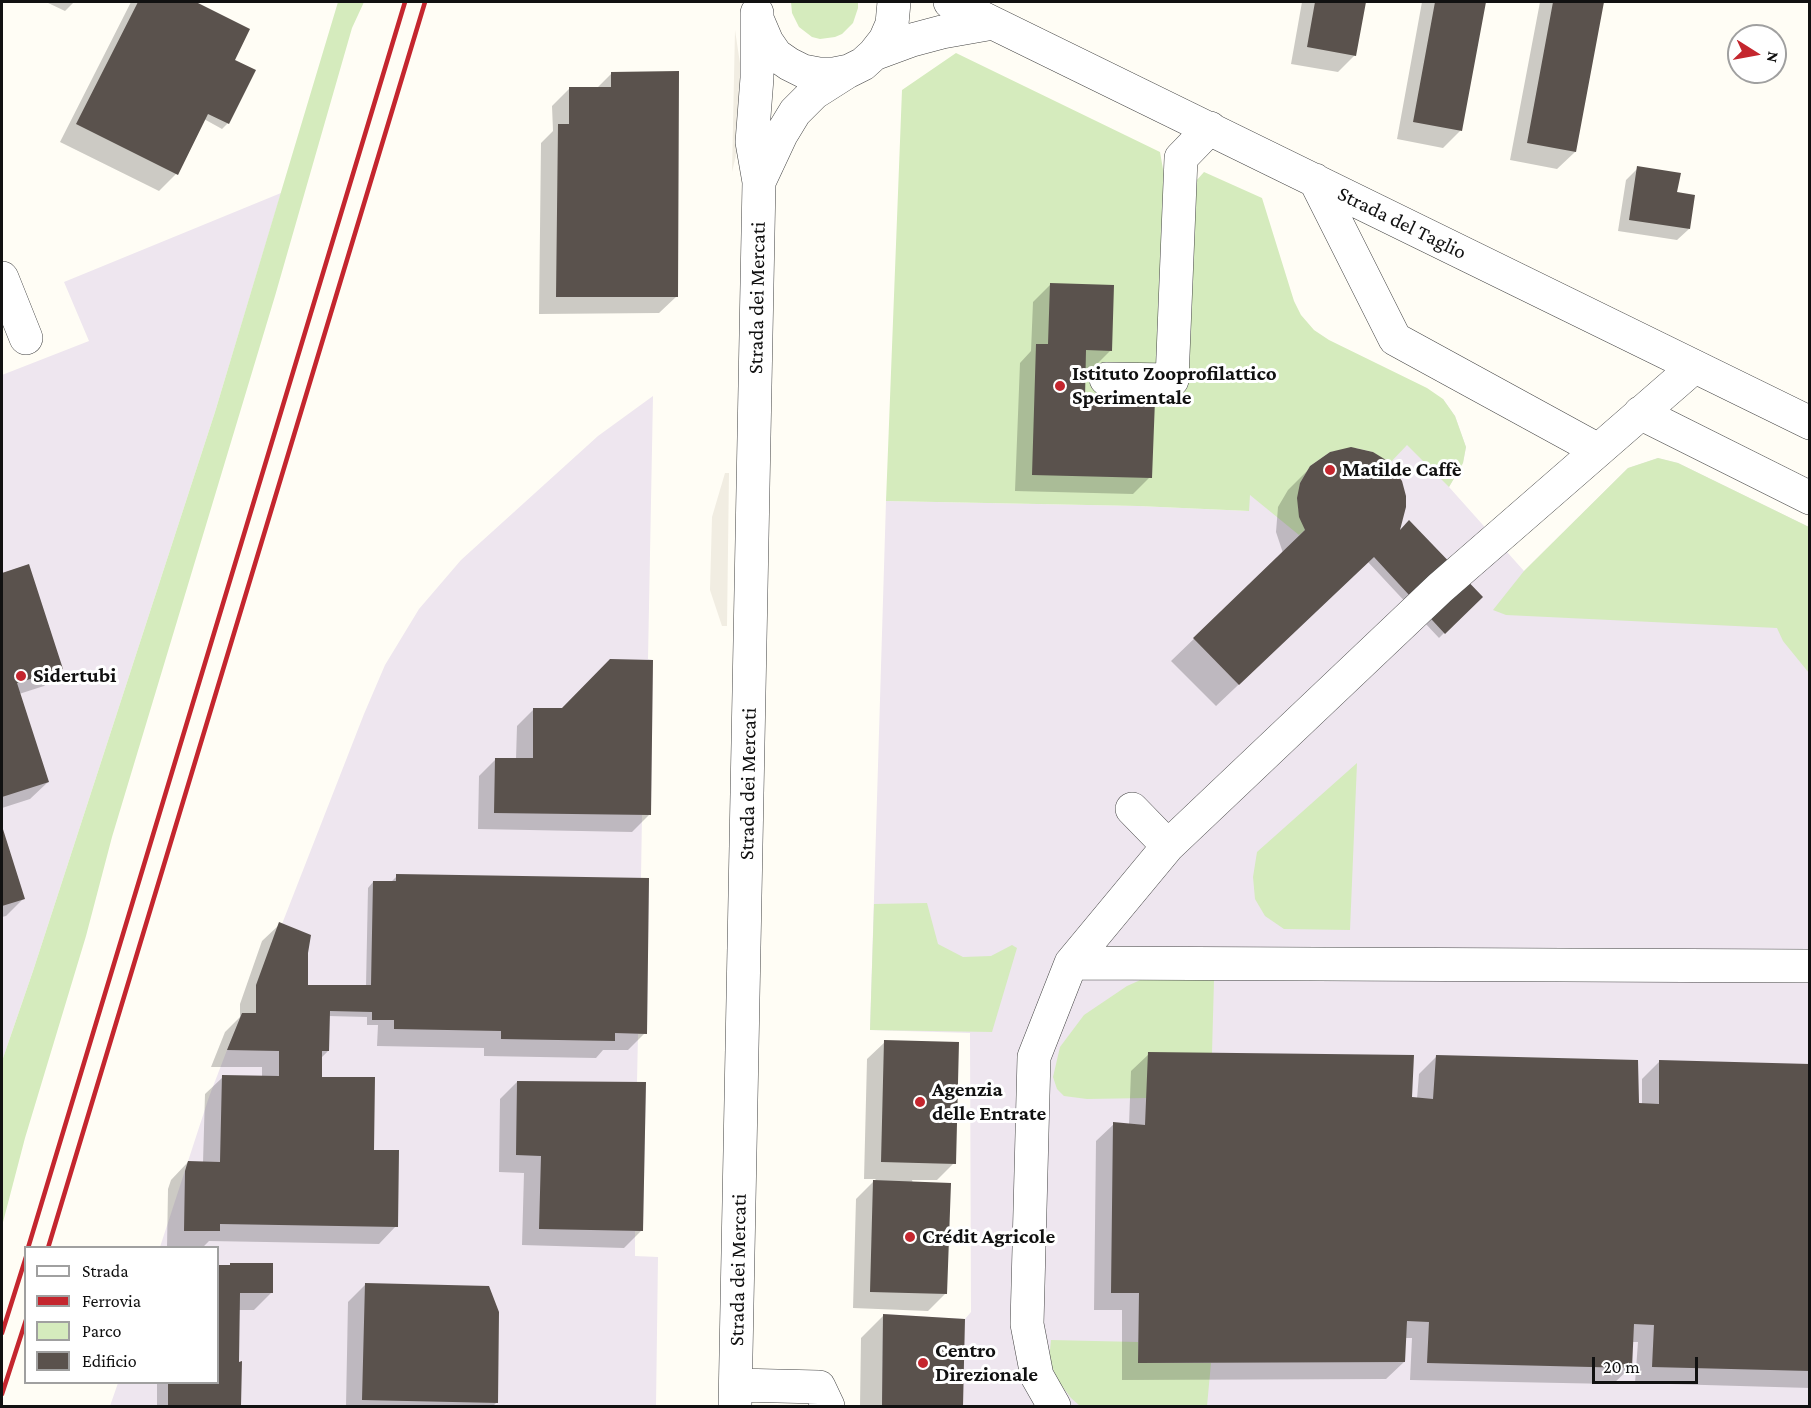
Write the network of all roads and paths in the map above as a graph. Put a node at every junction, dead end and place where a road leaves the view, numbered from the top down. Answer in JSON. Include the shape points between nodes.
{"nodes":[{"id":1,"x":894,"y":2,"type":"edge"},
{"id":2,"x":950,"y":2,"type":"edge"},
{"id":3,"x":757,"y":7,"type":"edge"},
{"id":4,"x":993,"y":23,"type":"junction"},
{"id":5,"x":862,"y":62,"type":"junction"},
{"id":6,"x":1210,"y":128,"type":"junction"},
{"id":7,"x":1315,"y":180,"type":"junction"},
{"id":8,"x":759,"y":182,"type":"junction"},
{"id":9,"x":2,"y":278,"type":"edge"},
{"id":10,"x":26,"y":338,"type":"dead end"},
{"id":11,"x":1694,"y":367,"type":"junction"},
{"id":12,"x":1106,"y":379,"type":"dead end"},
{"id":13,"x":1640,"y":414,"type":"junction"},
{"id":14,"x":1809,"y":423,"type":"edge"},
{"id":15,"x":1598,"y":450,"type":"junction"},
{"id":16,"x":1809,"y":498,"type":"edge"},
{"id":17,"x":1132,"y":809,"type":"dead end"},
{"id":18,"x":1168,"y":846,"type":"junction"},
{"id":19,"x":1071,"y":963,"type":"junction"},
{"id":20,"x":1809,"y":966,"type":"edge"},
{"id":21,"x":736,"y":1396,"type":"edge"},
{"id":22,"x":823,"y":1397,"type":"edge"},
{"id":23,"x":1054,"y":1407,"type":"edge"}],
"edges":[{"from":1,"to":5,"type":"street","name":"Strada dei Mercati","via":[[892,24],[885,40]]},
{"from":2,"to":4,"type":"street","name":"Strada del Taglio"},
{"from":3,"to":5,"type":"street","name":"Strada dei Mercati","via":[[767,42],[789,64],[819,75],[834,74]]},
{"from":3,"to":8,"type":"street","name":"Strada dei Mercati","via":[[752,147]]},
{"from":4,"to":5,"type":"street","via":[[912,40]]},
{"from":4,"to":6,"type":"street","name":"Strada del Taglio"},
{"from":5,"to":8,"type":"street","name":"Strada dei Mercati","via":[[814,93],[795,112]]},
{"from":6,"to":7,"type":"street","name":"Strada del Taglio"},
{"from":6,"to":12,"type":"street","via":[[1181,158],[1172,380]]},
{"from":7,"to":11,"type":"street","name":"Strada del Taglio"},
{"from":7,"to":15,"type":"street","via":[[1395,339]]},
{"from":8,"to":21,"type":"street","name":"Strada dei Mercati"},
{"from":9,"to":10,"type":"street"},
{"from":11,"to":13,"type":"street"},
{"from":11,"to":14,"type":"street","name":"Strada del Taglio"},
{"from":13,"to":15,"type":"street"},
{"from":13,"to":16,"type":"street"},
{"from":15,"to":18,"type":"street","via":[[1440,588]]},
{"from":17,"to":18,"type":"street"},
{"from":18,"to":19,"type":"street"},
{"from":19,"to":20,"type":"street"},
{"from":19,"to":23,"type":"street","via":[[1034,1057],[1027,1324],[1037,1376]]},
{"from":21,"to":22,"type":"street","name":"Strada dei Mercati"}]}
